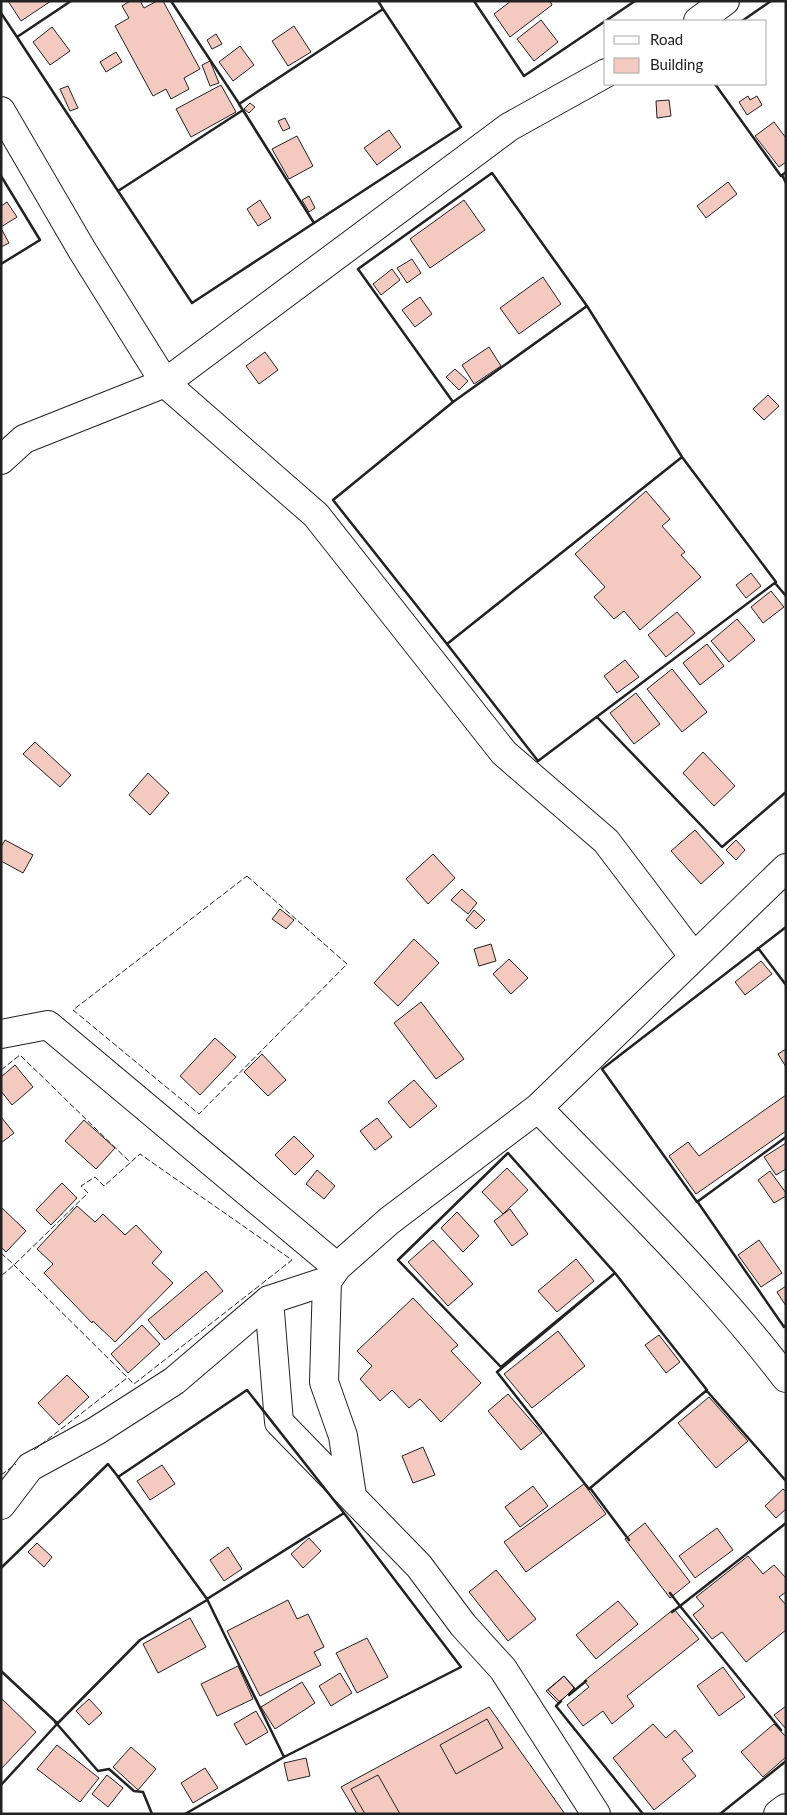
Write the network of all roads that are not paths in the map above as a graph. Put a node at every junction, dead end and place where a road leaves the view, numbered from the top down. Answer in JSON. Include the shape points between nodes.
{"nodes":[{"id":1,"x":725,"y":1,"type":"edge"},
{"id":2,"x":699,"y":20,"type":"edge"},
{"id":3,"x":604,"y":74,"type":"edge"},
{"id":4,"x":1,"y":111,"type":"edge"},
{"id":5,"x":165,"y":383,"type":"junction"},
{"id":6,"x":1,"y":460,"type":"edge"},
{"id":7,"x":786,"y":868,"type":"edge"},
{"id":8,"x":694,"y":957,"type":"junction"},
{"id":9,"x":1,"y":1034,"type":"edge"},
{"id":10,"x":538,"y":1108,"type":"junction"},
{"id":11,"x":332,"y":1274,"type":"junction"},
{"id":12,"x":269,"y":1300,"type":"junction"},
{"id":13,"x":786,"y":1378,"type":"edge"},
{"id":14,"x":352,"y":1496,"type":"junction"},
{"id":15,"x":1,"y":1505,"type":"edge"},
{"id":16,"x":786,"y":1808,"type":"edge"},
{"id":17,"x":596,"y":1814,"type":"edge"},
{"id":18,"x":778,"y":1814,"type":"edge"}],
"edges":[{"from":1,"to":2,"type":"street"},
{"from":3,"to":5,"type":"street","via":[[509,126]]},
{"from":4,"to":5,"type":"street"},
{"from":5,"to":6,"type":"street","via":[[24,439]]},
{"from":5,"to":8,"type":"street","via":[[316,515],[504,753],[606,841]]},
{"from":7,"to":8,"type":"street"},
{"from":8,"to":10,"type":"street"},
{"from":9,"to":11,"type":"street","via":[[48,1025]]},
{"from":10,"to":11,"type":"street","via":[[388,1221]]},
{"from":10,"to":13,"type":"street","via":[[704,1279]]},
{"from":11,"to":12,"type":"street"},
{"from":11,"to":14,"type":"street","via":[[324,1382],[343,1436]]},
{"from":12,"to":14,"type":"street","via":[[279,1422]]},
{"from":12,"to":15,"type":"street","via":[[174,1381],[96,1431],[30,1467]]},
{"from":14,"to":17,"type":"street","via":[[419,1566],[463,1625],[503,1669]]},
{"from":16,"to":18,"type":"street"}]}
